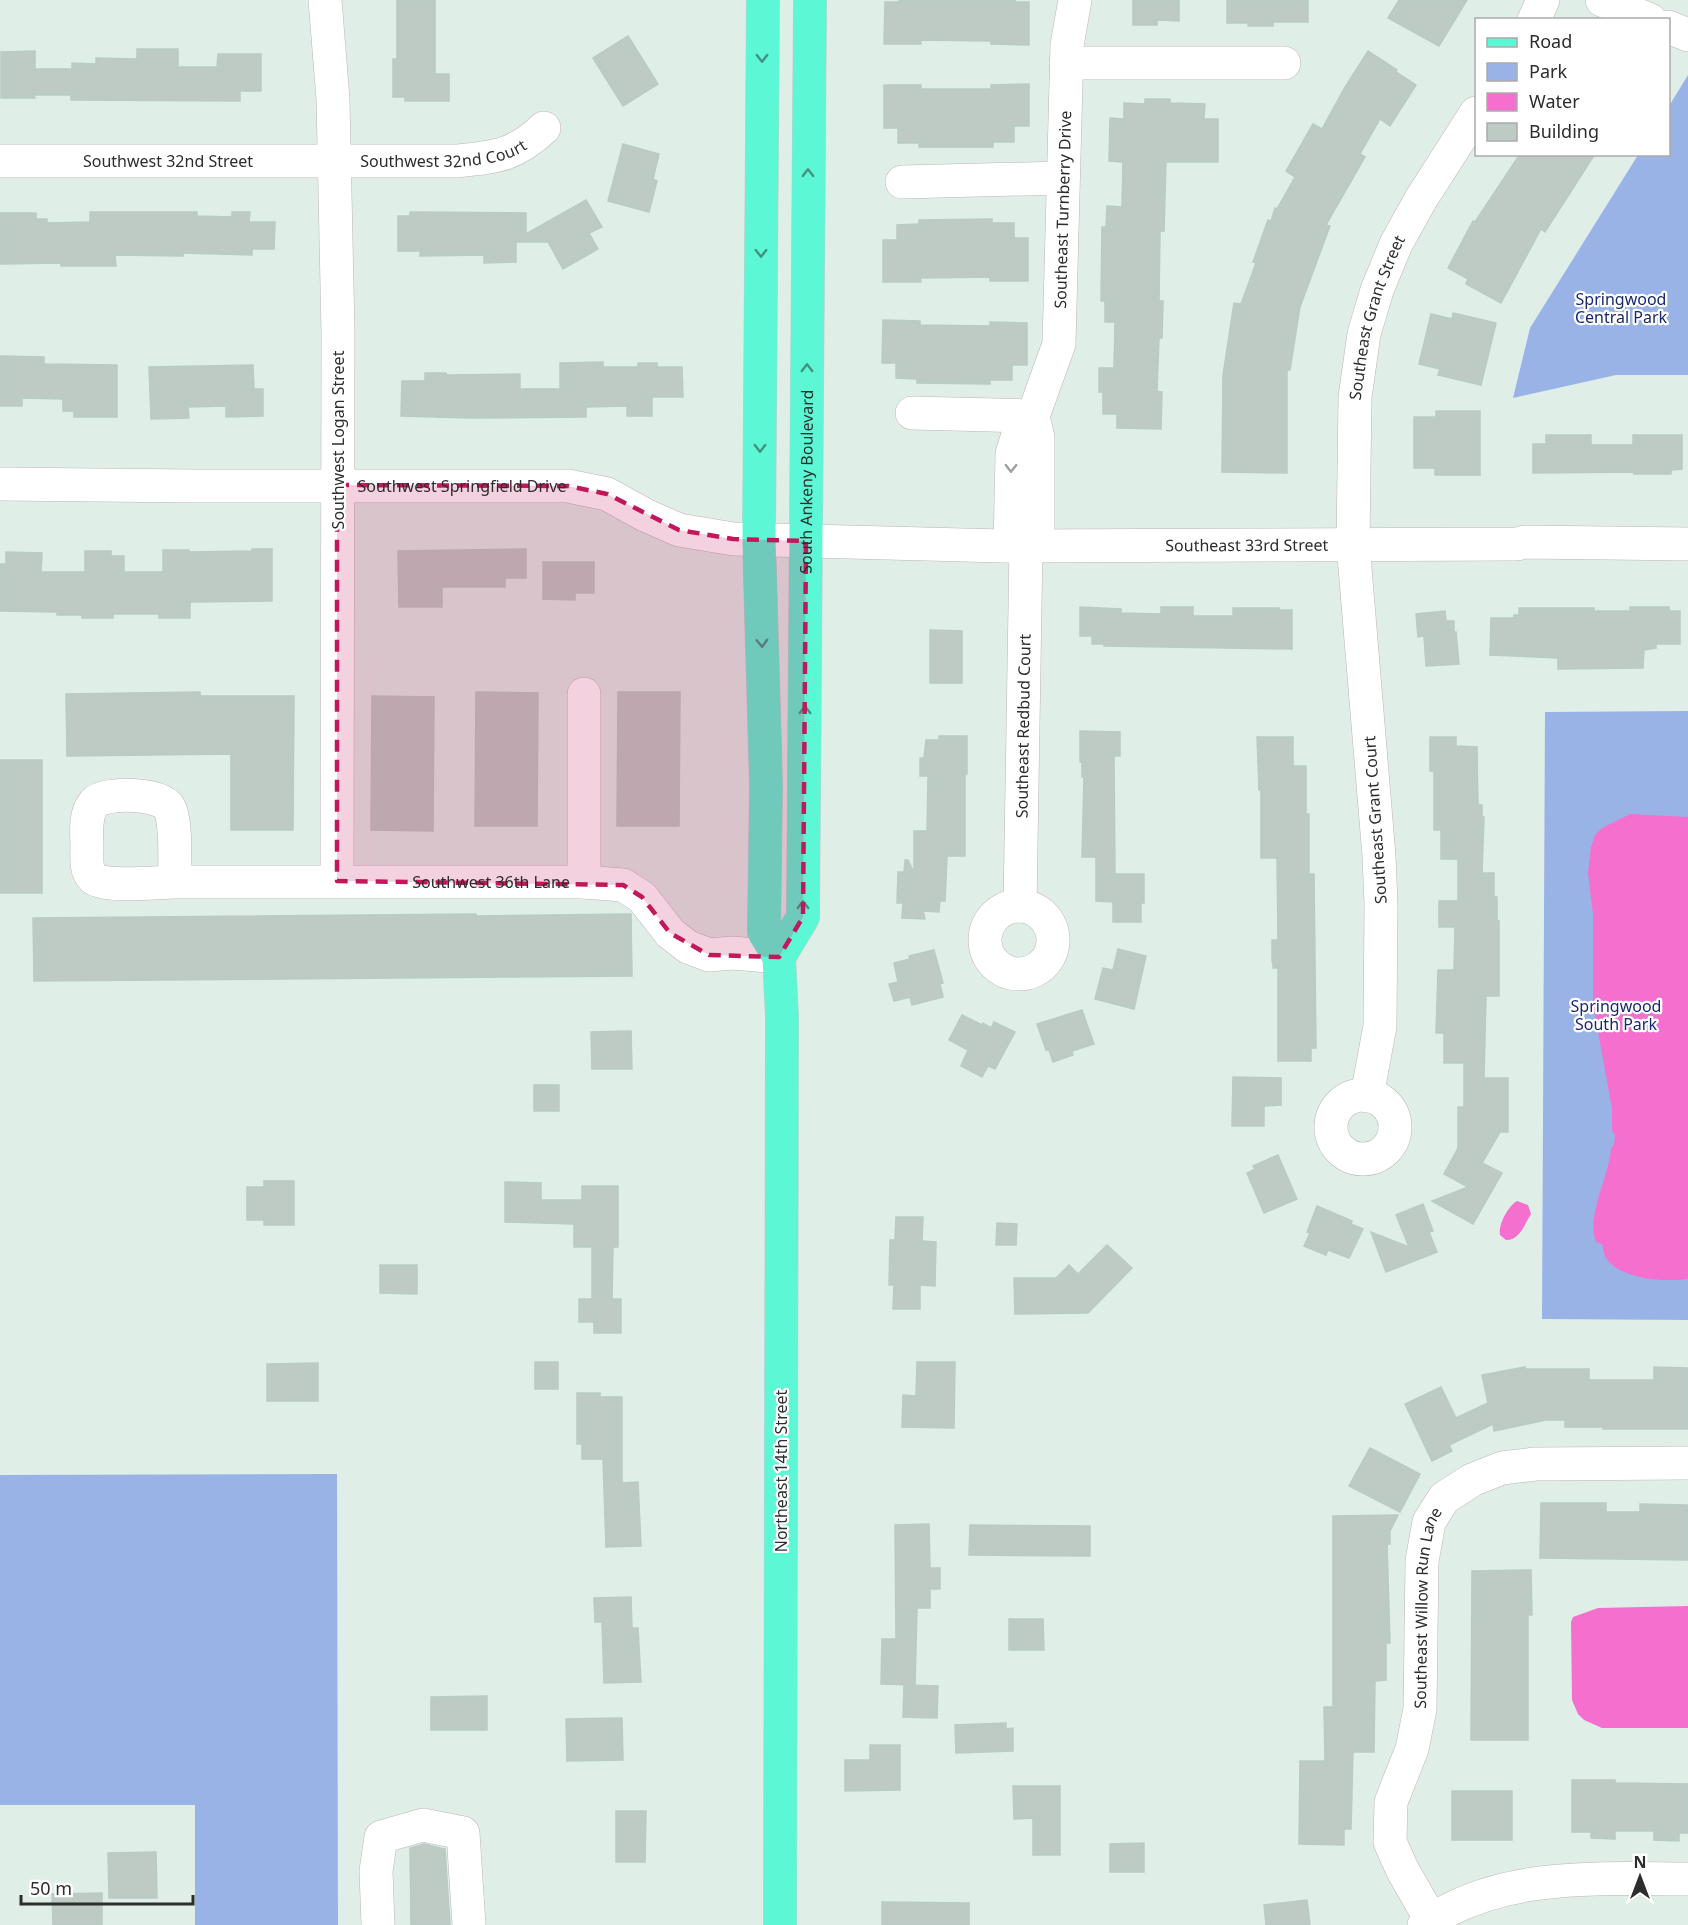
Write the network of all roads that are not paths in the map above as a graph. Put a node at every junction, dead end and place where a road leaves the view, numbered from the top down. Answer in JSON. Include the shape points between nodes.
{"nodes":[{"id":1,"x":325,"y":0,"type":"edge"},
{"id":2,"x":763,"y":0,"type":"edge"},
{"id":3,"x":810,"y":0,"type":"edge"},
{"id":4,"x":1074,"y":0,"type":"edge"},
{"id":5,"x":1543,"y":0,"type":"edge"},
{"id":6,"x":1602,"y":0,"type":"edge"},
{"id":7,"x":1535,"y":18,"type":"edge"},
{"id":8,"x":1645,"y":18,"type":"edge"},
{"id":9,"x":1670,"y":28,"type":"edge"},
{"id":10,"x":1688,"y":35,"type":"edge"},
{"id":11,"x":1066,"y":63,"type":"junction"},
{"id":12,"x":1284,"y":63,"type":"dead end"},
{"id":13,"x":1475,"y":115,"type":"edge"},
{"id":14,"x":544,"y":128,"type":"dead end"},
{"id":15,"x":0,"y":161,"type":"edge"},
{"id":16,"x":335,"y":162,"type":"junction"},
{"id":17,"x":1063,"y":178,"type":"junction"},
{"id":18,"x":902,"y":182,"type":"dead end"},
{"id":19,"x":912,"y":413,"type":"dead end"},
{"id":20,"x":1033,"y":416,"type":"junction"},
{"id":21,"x":0,"y":484,"type":"edge"},
{"id":22,"x":338,"y":485,"type":"junction"},
{"id":23,"x":759,"y":540,"type":"junction"},
{"id":24,"x":806,"y":541,"type":"junction"},
{"id":25,"x":1353,"y":544,"type":"junction"},
{"id":26,"x":1688,"y":544,"type":"edge"},
{"id":27,"x":1024,"y":546,"type":"junction"},
{"id":28,"x":584,"y":694,"type":"dead end"},
{"id":29,"x":338,"y":881,"type":"junction"},
{"id":30,"x":175,"y":882,"type":"dead end"},
{"id":31,"x":584,"y":882,"type":"junction"},
{"id":32,"x":1020,"y":906,"type":"dead end"},
{"id":33,"x":779,"y":957,"type":"junction"},
{"id":34,"x":1367,"y":1096,"type":"dead end"},
{"id":35,"x":1688,"y":1463,"type":"edge"},
{"id":36,"x":1688,"y":1879,"type":"edge"},
{"id":37,"x":1428,"y":1922,"type":"edge"},
{"id":38,"x":378,"y":1925,"type":"edge"},
{"id":39,"x":469,"y":1925,"type":"edge"},
{"id":40,"x":780,"y":1925,"type":"edge"}],
"edges":[{"from":1,"to":16,"type":"street","name":"Southwest Logan Street"},
{"from":2,"to":23,"type":"main road","one_way":true},
{"from":24,"to":3,"type":"main road","name":"South Ankeny Boulevard","one_way":true},
{"from":4,"to":11,"type":"street","name":"Southeast Turnberry Drive"},
{"from":5,"to":7,"type":"street"},
{"from":6,"to":8,"type":"street"},
{"from":9,"to":10,"type":"street"},
{"from":11,"to":12,"type":"street"},
{"from":11,"to":17,"type":"street","name":"Southeast Turnberry Drive"},
{"from":13,"to":25,"type":"street","name":"Southeast Grant Street","via":[[1396,244],[1367,323],[1355,397]]},
{"from":14,"to":16,"type":"street","name":"Southwest 32nd Court","via":[[506,155],[490,158]]},
{"from":15,"to":16,"type":"street","name":"Southwest 32nd Street"},
{"from":16,"to":22,"type":"street","name":"Southwest Logan Street"},
{"from":17,"to":18,"type":"street"},
{"from":17,"to":20,"type":"street","name":"Southeast Turnberry Drive","via":[[1059,344]]},
{"from":19,"to":20,"type":"street"},
{"from":20,"to":27,"type":"street","name":"Southeast Turnberry Drive","via":[[1020,428],[1012,454]]},
{"from":21,"to":22,"type":"street","name":"Southwest Springfield Drive"},
{"from":22,"to":23,"type":"street","name":"Southwest Springfield Drive","via":[[568,486],[607,494],[679,530]]},
{"from":22,"to":29,"type":"street","name":"Southwest Logan Street"},
{"from":23,"to":24,"type":"street","name":"Southwest Springfield Drive"},
{"from":23,"to":33,"type":"main road","one_way":true,"via":[[766,785],[764,932]]},
{"from":24,"to":27,"type":"street","name":"Southeast 33rd Street"},
{"from":33,"to":24,"type":"main road","name":"South Ankeny Boulevard","one_way":true,"via":[[803,917]]},
{"from":25,"to":26,"type":"street","name":"Southeast 33rd Street"},
{"from":25,"to":27,"type":"street","name":"Southeast 33rd Street"},
{"from":25,"to":34,"type":"street","name":"Southeast Grant Court","via":[[1381,904],[1380,1026]]},
{"from":27,"to":32,"type":"street","name":"Southeast Redbud Court"},
{"from":28,"to":31,"type":"street"},
{"from":29,"to":30,"type":"street","name":"Southwest 36th Lane"},
{"from":29,"to":31,"type":"street","name":"Southwest 36th Lane"},
{"from":31,"to":33,"type":"street","name":"Southwest 36th Lane","via":[[623,885],[642,897],[670,933],[688,947],[709,955]]},
{"from":33,"to":40,"type":"main road","name":"Northeast 14th Street"},
{"from":35,"to":37,"type":"street","name":"Southeast Willow Run Lane","via":[[1535,1464],[1502,1468],[1444,1497],[1429,1522],[1422,1561],[1420,1710],[1412,1749],[1391,1802],[1390,1842]]},
{"from":36,"to":37,"type":"street","name":"Southeast Willow Run Lane","via":[[1574,1880],[1508,1887],[1468,1900]]},
{"from":38,"to":39,"type":"street","via":[[376,1871],[381,1837],[423,1825],[463,1833]]}]}
